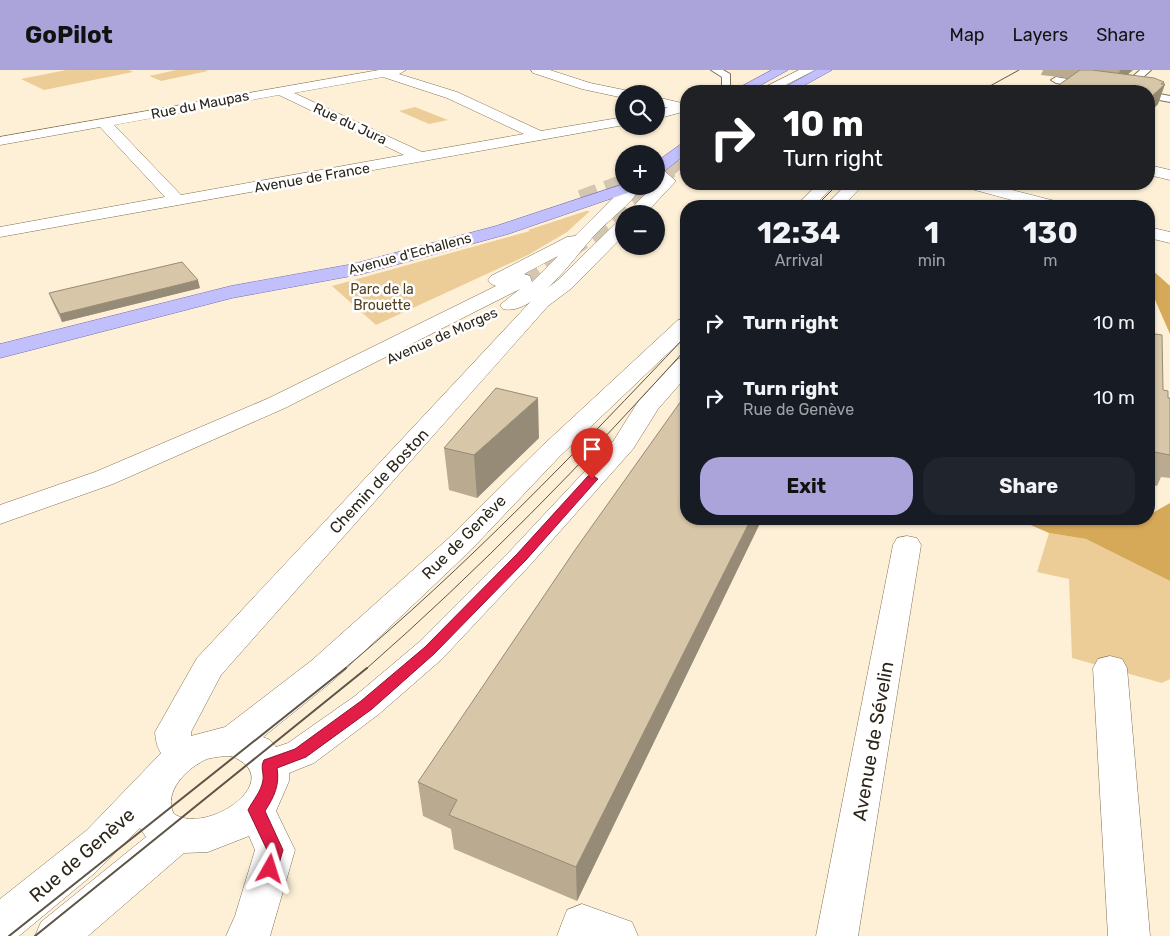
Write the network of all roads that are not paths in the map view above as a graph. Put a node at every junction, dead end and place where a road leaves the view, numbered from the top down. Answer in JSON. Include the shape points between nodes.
{"nodes":[{"id":1,"x":400,"y":70,"type":"edge"},
{"id":2,"x":537,"y":70,"type":"edge"},
{"id":3,"x":716,"y":70,"type":"edge"},
{"id":4,"x":782,"y":70,"type":"edge"},
{"id":5,"x":809,"y":70,"type":"edge"},
{"id":6,"x":826,"y":70,"type":"edge"},
{"id":7,"x":1146,"y":70,"type":"edge"},
{"id":8,"x":384,"y":73,"type":"junction"},
{"id":9,"x":1049,"y":79,"type":"dead end"},
{"id":10,"x":727,"y":85,"type":"edge"},
{"id":11,"x":752,"y":85,"type":"edge"},
{"id":12,"x":777,"y":85,"type":"edge"},
{"id":13,"x":797,"y":85,"type":"edge"},
{"id":14,"x":1084,"y":85,"type":"edge"},
{"id":15,"x":1128,"y":85,"type":"edge"},
{"id":16,"x":278,"y":90,"type":"junction"},
{"id":17,"x":615,"y":92,"type":"edge"},
{"id":18,"x":1155,"y":96,"type":"edge"},
{"id":19,"x":1170,"y":99,"type":"edge"},
{"id":20,"x":665,"y":103,"type":"edge"},
{"id":21,"x":680,"y":106,"type":"edge"},
{"id":22,"x":680,"y":108,"type":"edge"},
{"id":23,"x":665,"y":113,"type":"edge"},
{"id":24,"x":104,"y":123,"type":"junction"},
{"id":25,"x":615,"y":123,"type":"edge"},
{"id":26,"x":0,"y":125,"type":"edge"},
{"id":27,"x":541,"y":137,"type":"junction"},
{"id":28,"x":6,"y":140,"type":"edge"},
{"id":29,"x":680,"y":151,"type":"tunnel mouth"},
{"id":30,"x":680,"y":152,"type":"tunnel mouth"},
{"id":31,"x":422,"y":158,"type":"junction"},
{"id":32,"x":665,"y":158,"type":"tunnel mouth"},
{"id":33,"x":665,"y":164,"type":"tunnel mouth"},
{"id":34,"x":1155,"y":171,"type":"edge"},
{"id":35,"x":1170,"y":175,"type":"edge"},
{"id":36,"x":615,"y":180,"type":"edge"},
{"id":37,"x":821,"y":190,"type":"edge"},
{"id":38,"x":850,"y":190,"type":"edge"},
{"id":39,"x":993,"y":190,"type":"edge"},
{"id":40,"x":615,"y":191,"type":"edge"},
{"id":41,"x":625,"y":195,"type":"edge"},
{"id":42,"x":654,"y":195,"type":"tunnel mouth"},
{"id":43,"x":810,"y":200,"type":"edge"},
{"id":44,"x":839,"y":200,"type":"edge"},
{"id":45,"x":1030,"y":200,"type":"edge"},
{"id":46,"x":178,"y":202,"type":"junction"},
{"id":47,"x":644,"y":205,"type":"edge"},
{"id":48,"x":543,"y":212,"type":"junction"},
{"id":49,"x":0,"y":232,"type":"edge"},
{"id":50,"x":615,"y":234,"type":"edge"},
{"id":51,"x":1155,"y":234,"type":"edge"},
{"id":52,"x":1170,"y":238,"type":"edge"},
{"id":53,"x":680,"y":331,"type":"edge"},
{"id":54,"x":0,"y":351,"type":"edge"},
{"id":55,"x":680,"y":371,"type":"edge"},
{"id":56,"x":0,"y":515,"type":"edge"},
{"id":57,"x":908,"y":545,"type":"dead end"},
{"id":58,"x":1110,"y":668,"type":"dead end"},
{"id":59,"x":233,"y":741,"type":"junction"},
{"id":60,"x":187,"y":753,"type":"junction"},
{"id":61,"x":269,"y":764,"type":"junction"},
{"id":62,"x":158,"y":779,"type":"junction"},
{"id":63,"x":256,"y":810,"type":"junction"},
{"id":64,"x":176,"y":836,"type":"junction"},
{"id":65,"x":0,"y":925,"type":"edge"},
{"id":66,"x":56,"y":936,"type":"edge"},
{"id":67,"x":247,"y":936,"type":"edge"},
{"id":68,"x":578,"y":936,"type":"edge"},
{"id":69,"x":617,"y":936,"type":"edge"},
{"id":70,"x":837,"y":936,"type":"edge"},
{"id":71,"x":1130,"y":936,"type":"edge"}],
"edges":[{"from":1,"to":8,"type":"street","name":"Rue du Maupas"},
{"from":2,"to":17,"type":"street"},
{"from":3,"to":10,"type":"street","via":[[731,74]]},
{"from":4,"to":11,"type":"main road"},
{"from":5,"to":12,"type":"street"},
{"from":6,"to":13,"type":"main road"},
{"from":7,"to":15,"type":"street"},
{"from":8,"to":16,"type":"street","name":"Rue du Maupas"},
{"from":8,"to":27,"type":"street","via":[[452,95]]},
{"from":9,"to":14,"type":"street"},
{"from":16,"to":24,"type":"street","name":"Rue du Maupas"},
{"from":16,"to":31,"type":"street","name":"Rue du Jura"},
{"from":18,"to":19,"type":"street"},
{"from":20,"to":21,"type":"street"},
{"from":22,"to":23,"type":"street"},
{"from":24,"to":28,"type":"street","name":"Rue du Maupas"},
{"from":24,"to":46,"type":"street"},
{"from":25,"to":27,"type":"street","name":"Avenue de France"},
{"from":26,"to":28,"type":"street"},
{"from":27,"to":31,"type":"street","name":"Avenue de France"},
{"from":29,"to":32,"type":"main road"},
{"from":30,"to":33,"type":"main road"},
{"from":31,"to":46,"type":"street","name":"Avenue de France"},
{"from":34,"to":35,"type":"street"},
{"from":36,"to":48,"type":"main road","name":"Avenue d'Echallens"},
{"from":37,"to":43,"type":"street"},
{"from":38,"to":44,"type":"street"},
{"from":39,"to":45,"type":"street"},
{"from":40,"to":48,"type":"main road","name":"Avenue d'Echallens"},
{"from":41,"to":56,"type":"street","name":"Avenue de Morges","via":[[570,255],[528,277],[376,339],[276,403],[139,464]]},
{"from":42,"to":47,"type":"street"},
{"from":46,"to":49,"type":"street","name":"Avenue de France"},
{"from":48,"to":54,"type":"main road","name":"Avenue d'Echallens","via":[[355,270],[267,284]]},
{"from":50,"to":60,"type":"street","name":"Chemin de Boston","via":[[565,284],[541,302],[208,666],[173,732],[174,744]]},
{"from":51,"to":52,"type":"street"},
{"from":53,"to":59,"type":"street","name":"Rue de Genève","via":[[551,451],[460,544],[323,670]]},
{"from":55,"to":61,"type":"street","via":[[648,406],[624,444],[522,557],[430,651],[366,705],[307,748]]},
{"from":57,"to":70,"type":"street","name":"Avenue de Sévelin"},
{"from":58,"to":71,"type":"street"},
{"from":59,"to":60,"type":"street","via":[[218,742]]},
{"from":59,"to":61,"type":"street","via":[[262,753]]},
{"from":60,"to":62,"type":"street"},
{"from":61,"to":63,"type":"street","via":[[271,779],[267,795]]},
{"from":62,"to":64,"type":"street","via":[[152,793],[154,819]]},
{"from":62,"to":65,"type":"street","name":"Rue de Genève","via":[[132,813],[89,854]]},
{"from":63,"to":64,"type":"street","via":[[239,824],[218,834],[196,838]]},
{"from":63,"to":67,"type":"street","via":[[275,850],[254,924]]},
{"from":64,"to":66,"type":"street"},
{"from":68,"to":69,"type":"street","via":[[582,924]]}]}
